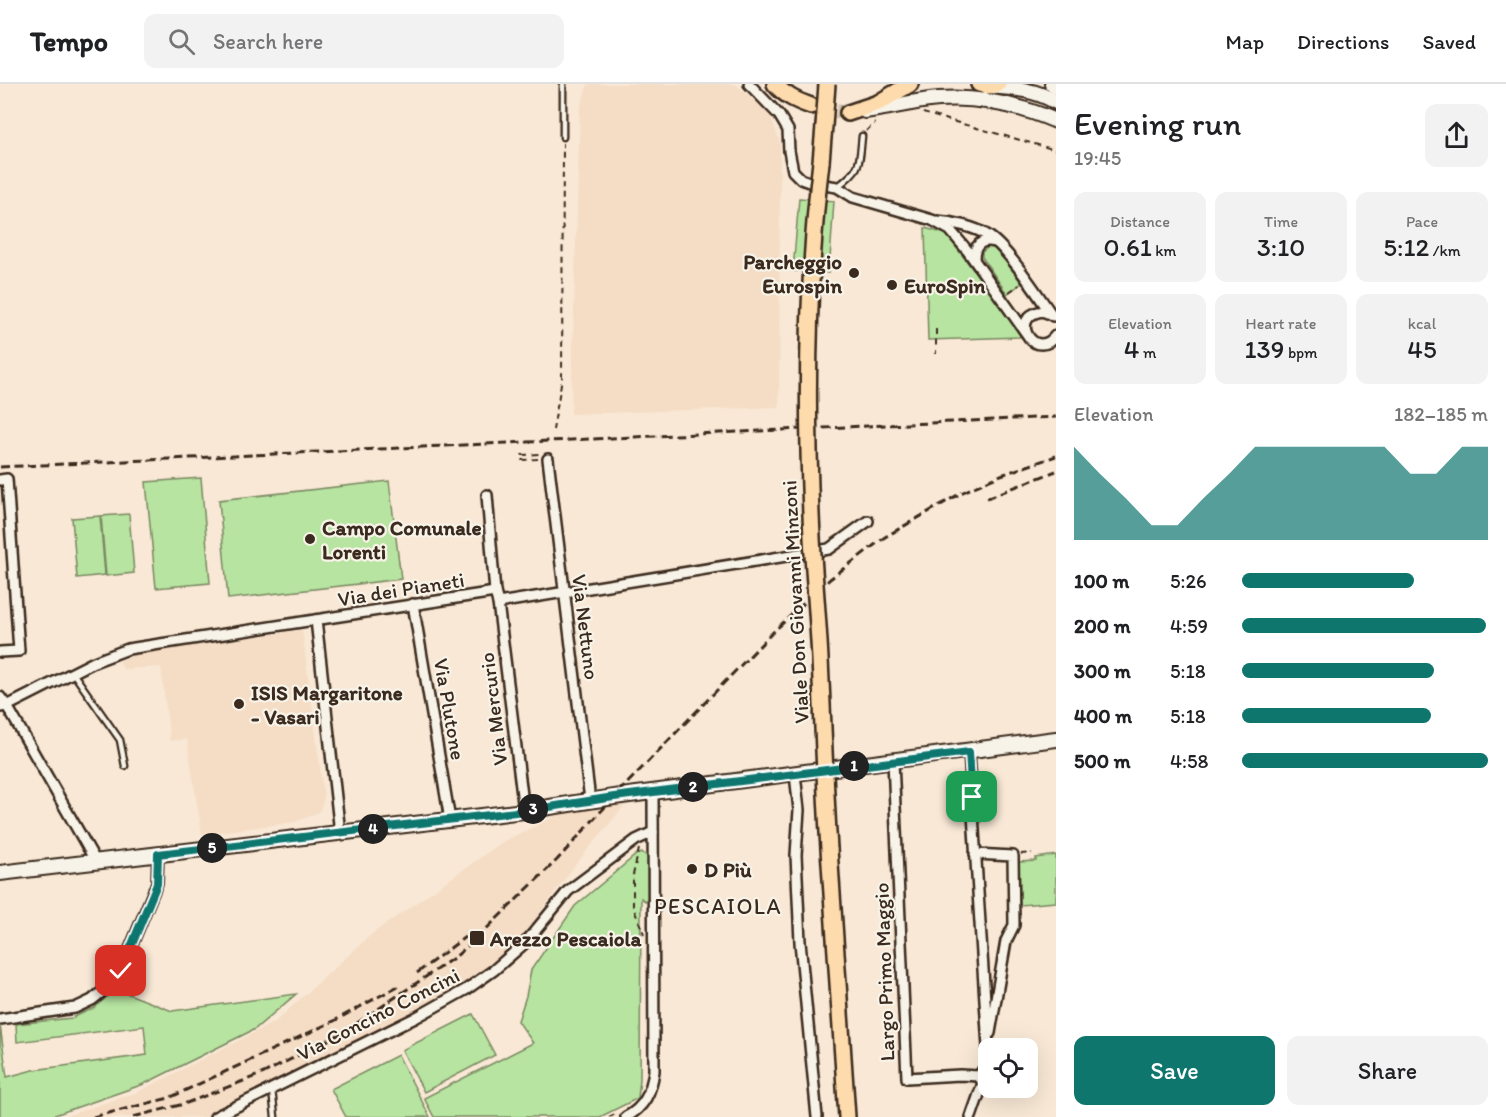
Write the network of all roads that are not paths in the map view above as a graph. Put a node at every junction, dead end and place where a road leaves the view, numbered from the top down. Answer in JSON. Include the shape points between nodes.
{"nodes":[{"id":1,"x":563,"y":84,"type":"edge"},
{"id":2,"x":749,"y":84,"type":"edge"},
{"id":3,"x":775,"y":84,"type":"edge"},
{"id":4,"x":827,"y":84,"type":"edge"},
{"id":5,"x":920,"y":84,"type":"edge"},
{"id":6,"x":1052,"y":84,"type":"edge"},
{"id":7,"x":988,"y":85,"type":"edge"},
{"id":8,"x":901,"y":86,"type":"edge"},
{"id":9,"x":1056,"y":87,"type":"edge"},
{"id":10,"x":1056,"y":102,"type":"edge"},
{"id":11,"x":811,"y":106,"type":"tunnel mouth"},
{"id":12,"x":848,"y":113,"type":"joint"},
{"id":13,"x":1056,"y":121,"type":"edge"},
{"id":14,"x":862,"y":136,"type":"road end"},
{"id":15,"x":563,"y":137,"type":"road end"},
{"id":16,"x":837,"y":187,"type":"junction"},
{"id":17,"x":932,"y":220,"type":"junction"},
{"id":18,"x":997,"y":242,"type":"junction"},
{"id":19,"x":974,"y":259,"type":"junction"},
{"id":20,"x":1054,"y":317,"type":"edge"},
{"id":21,"x":1026,"y":333,"type":"junction"},
{"id":22,"x":1056,"y":335,"type":"edge"},
{"id":23,"x":548,"y":456,"type":"road end"},
{"id":24,"x":0,"y":480,"type":"edge"},
{"id":25,"x":488,"y":495,"type":"dead end"},
{"id":26,"x":868,"y":521,"type":"dead end"},
{"id":27,"x":495,"y":592,"type":"junction"},
{"id":28,"x":563,"y":592,"type":"junction"},
{"id":29,"x":498,"y":603,"type":"junction"},
{"id":30,"x":413,"y":604,"type":"junction"},
{"id":31,"x":316,"y":620,"type":"junction"},
{"id":32,"x":0,"y":652,"type":"edge"},
{"id":33,"x":73,"y":673,"type":"junction"},
{"id":34,"x":0,"y":697,"type":"edge"},
{"id":35,"x":4,"y":707,"type":"edge"},
{"id":36,"x":1056,"y":739,"type":"edge"},
{"id":37,"x":969,"y":752,"type":"junction"},
{"id":38,"x":894,"y":761,"type":"junction"},
{"id":39,"x":125,"y":766,"type":"dead end"},
{"id":40,"x":795,"y":774,"type":"junction"},
{"id":41,"x":653,"y":792,"type":"junction"},
{"id":42,"x":590,"y":800,"type":"junction"},
{"id":43,"x":524,"y":811,"type":"junction"},
{"id":44,"x":450,"y":820,"type":"junction"},
{"id":45,"x":653,"y":832,"type":"junction"},
{"id":46,"x":340,"y":833,"type":"junction"},
{"id":47,"x":158,"y":854,"type":"junction"},
{"id":48,"x":975,"y":854,"type":"junction"},
{"id":49,"x":96,"y":862,"type":"junction"},
{"id":50,"x":0,"y":873,"type":"edge"},
{"id":51,"x":0,"y":1019,"type":"edge"},
{"id":52,"x":987,"y":1038,"type":"edge"},
{"id":53,"x":990,"y":1038,"type":"edge"},
{"id":54,"x":978,"y":1076,"type":"edge"},
{"id":55,"x":272,"y":1088,"type":"junction"},
{"id":56,"x":978,"y":1097,"type":"edge"},
{"id":57,"x":623,"y":1114,"type":"edge"},
{"id":58,"x":215,"y":1117,"type":"edge"},
{"id":59,"x":275,"y":1117,"type":"edge"},
{"id":60,"x":817,"y":1117,"type":"edge"},
{"id":61,"x":848,"y":1117,"type":"edge"},
{"id":62,"x":971,"y":1117,"type":"edge"}],
"edges":[{"from":1,"to":15,"type":"lane"},
{"from":2,"to":16,"type":"street","via":[[788,130],[793,171],[801,179]]},
{"from":3,"to":11,"type":"main road","via":[[795,100]]},
{"from":4,"to":61,"type":"main road","name":"Viale Don Giovanni Minzoni","bridge":true,"via":[[808,333],[808,434],[829,849]]},
{"from":5,"to":8,"type":"main road"},
{"from":6,"to":9,"type":"main road"},
{"from":7,"to":10,"type":"main road","via":[[1026,89]]},
{"from":8,"to":12,"type":"main road","via":[[878,103]]},
{"from":12,"to":13,"type":"main road","via":[[961,99],[1012,105]]},
{"from":14,"to":16,"type":"lane","via":[[859,167]]},
{"from":16,"to":17,"type":"street","via":[[854,197]]},
{"from":17,"to":18,"type":"street","via":[[985,233]]},
{"from":17,"to":19,"type":"street","via":[[950,230]]},
{"from":18,"to":19,"type":"street","via":[[980,243]]},
{"from":18,"to":20,"type":"street"},
{"from":19,"to":21,"type":"street"},
{"from":20,"to":21,"type":"street","via":[[1042,311],[1032,314],[1026,322]]},
{"from":21,"to":22,"type":"street","via":[[1031,341],[1041,344]]},
{"from":23,"to":28,"type":"street","name":"Via Nettuno"},
{"from":24,"to":32,"type":"street","via":[[7,479],[19,651]]},
{"from":25,"to":27,"type":"street"},
{"from":26,"to":28,"type":"street","via":[[828,549]]},
{"from":27,"to":29,"type":"street","name":"Via dei Pianeti"},
{"from":27,"to":30,"type":"street","name":"Via dei Pianeti"},
{"from":28,"to":29,"type":"street"},
{"from":28,"to":42,"type":"street","name":"Via Nettuno"},
{"from":29,"to":43,"type":"street","name":"Via Mercurio"},
{"from":30,"to":31,"type":"street","name":"Via dei Pianeti"},
{"from":30,"to":44,"type":"street","name":"Via Plutone"},
{"from":31,"to":33,"type":"street","name":"Via dei Pianeti","via":[[128,649]]},
{"from":31,"to":46,"type":"street"},
{"from":33,"to":35,"type":"street","name":"Via dei Pianeti"},
{"from":33,"to":39,"type":"lane","via":[[120,740]]},
{"from":34,"to":35,"type":"street"},
{"from":35,"to":49,"type":"street"},
{"from":36,"to":37,"type":"main road"},
{"from":37,"to":38,"type":"main road"},
{"from":37,"to":48,"type":"street"},
{"from":38,"to":40,"type":"main road"},
{"from":38,"to":54,"type":"street","name":"Largo Primo Maggio","via":[[907,1080]]},
{"from":40,"to":41,"type":"main road"},
{"from":40,"to":60,"type":"street","via":[[800,942]]},
{"from":41,"to":42,"type":"main road"},
{"from":41,"to":45,"type":"street"},
{"from":42,"to":43,"type":"main road"},
{"from":43,"to":44,"type":"main road"},
{"from":44,"to":46,"type":"main road"},
{"from":45,"to":55,"type":"street","name":"Via Concino Concini","via":[[568,891],[526,942],[467,989]]},
{"from":45,"to":57,"type":"street","via":[[654,1071],[646,1101],[637,1112]]},
{"from":46,"to":47,"type":"main road"},
{"from":47,"to":49,"type":"main road"},
{"from":47,"to":51,"type":"street","via":[[157,884],[121,971],[108,987],[75,1008]]},
{"from":48,"to":52,"type":"street"},
{"from":48,"to":53,"type":"street","via":[[1013,856],[1014,925],[1006,941]]},
{"from":49,"to":50,"type":"main road"},
{"from":55,"to":58,"type":"street","name":"Via Concino Concini"},
{"from":55,"to":59,"type":"lane"},
{"from":56,"to":62,"type":"street"}]}
